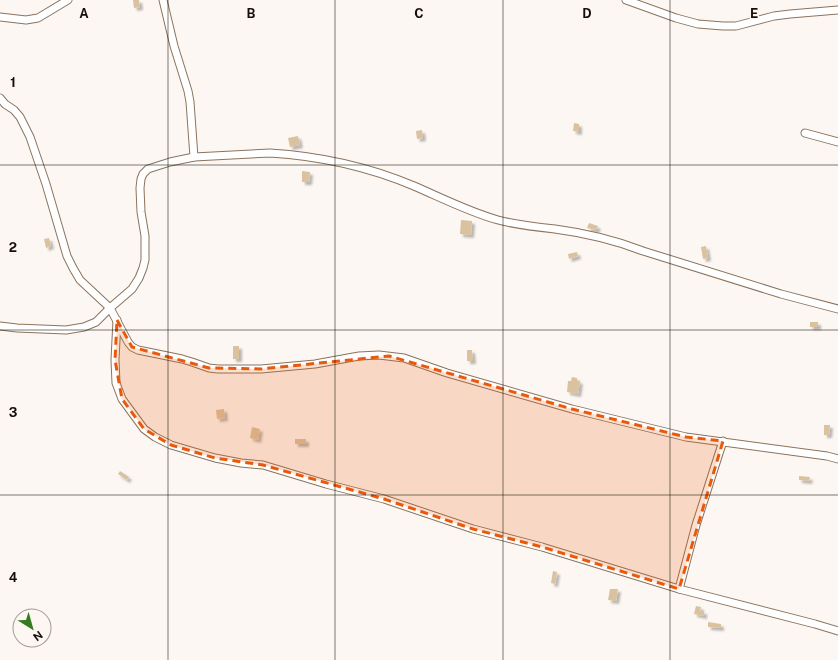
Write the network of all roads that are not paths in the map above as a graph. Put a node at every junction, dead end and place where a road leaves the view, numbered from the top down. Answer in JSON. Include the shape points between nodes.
{"nodes":[{"id":1,"x":68,"y":0,"type":"edge"},
{"id":2,"x":163,"y":0,"type":"edge"},
{"id":3,"x":626,"y":0,"type":"edge"},
{"id":4,"x":838,"y":10,"type":"edge"},
{"id":5,"x":0,"y":17,"type":"edge"},
{"id":6,"x":0,"y":98,"type":"edge"},
{"id":7,"x":805,"y":132,"type":"dead end"},
{"id":8,"x":838,"y":142,"type":"edge"},
{"id":9,"x":194,"y":157,"type":"junction"},
{"id":10,"x":110,"y":308,"type":"junction"},
{"id":11,"x":838,"y":309,"type":"edge"},
{"id":12,"x":117,"y":320,"type":"junction"},
{"id":13,"x":0,"y":326,"type":"edge"},
{"id":14,"x":723,"y":442,"type":"junction"},
{"id":15,"x":838,"y":459,"type":"edge"},
{"id":16,"x":679,"y":589,"type":"junction"},
{"id":17,"x":838,"y":631,"type":"edge"}],
"edges":[{"from":1,"to":5,"type":"street","via":[[38,18],[26,20]]},
{"from":2,"to":9,"type":"street","via":[[189,96]]},
{"from":3,"to":4,"type":"street","via":[[698,24],[723,26],[736,26],[790,14]]},
{"from":6,"to":10,"type":"street","via":[[20,117],[30,137],[73,268],[80,280]]},
{"from":7,"to":8,"type":"street"},
{"from":9,"to":10,"type":"street","via":[[163,164],[148,169],[143,174],[140,188],[145,260],[132,289]]},
{"from":9,"to":11,"type":"street","via":[[270,153],[336,161],[385,175],[498,220],[621,243],[781,294]]},
{"from":10,"to":12,"type":"street"},
{"from":10,"to":13,"type":"street","via":[[96,322],[66,330]]},
{"from":12,"to":14,"type":"street","via":[[132,347],[209,368],[284,367],[359,356],[404,358],[572,409],[686,437]]},
{"from":12,"to":16,"type":"street","via":[[116,383],[122,399],[144,428],[171,445],[215,458],[263,465],[384,499],[473,529],[542,547]]},
{"from":14,"to":15,"type":"street"},
{"from":14,"to":16,"type":"street","via":[[696,525]]},
{"from":16,"to":17,"type":"street"}]}
